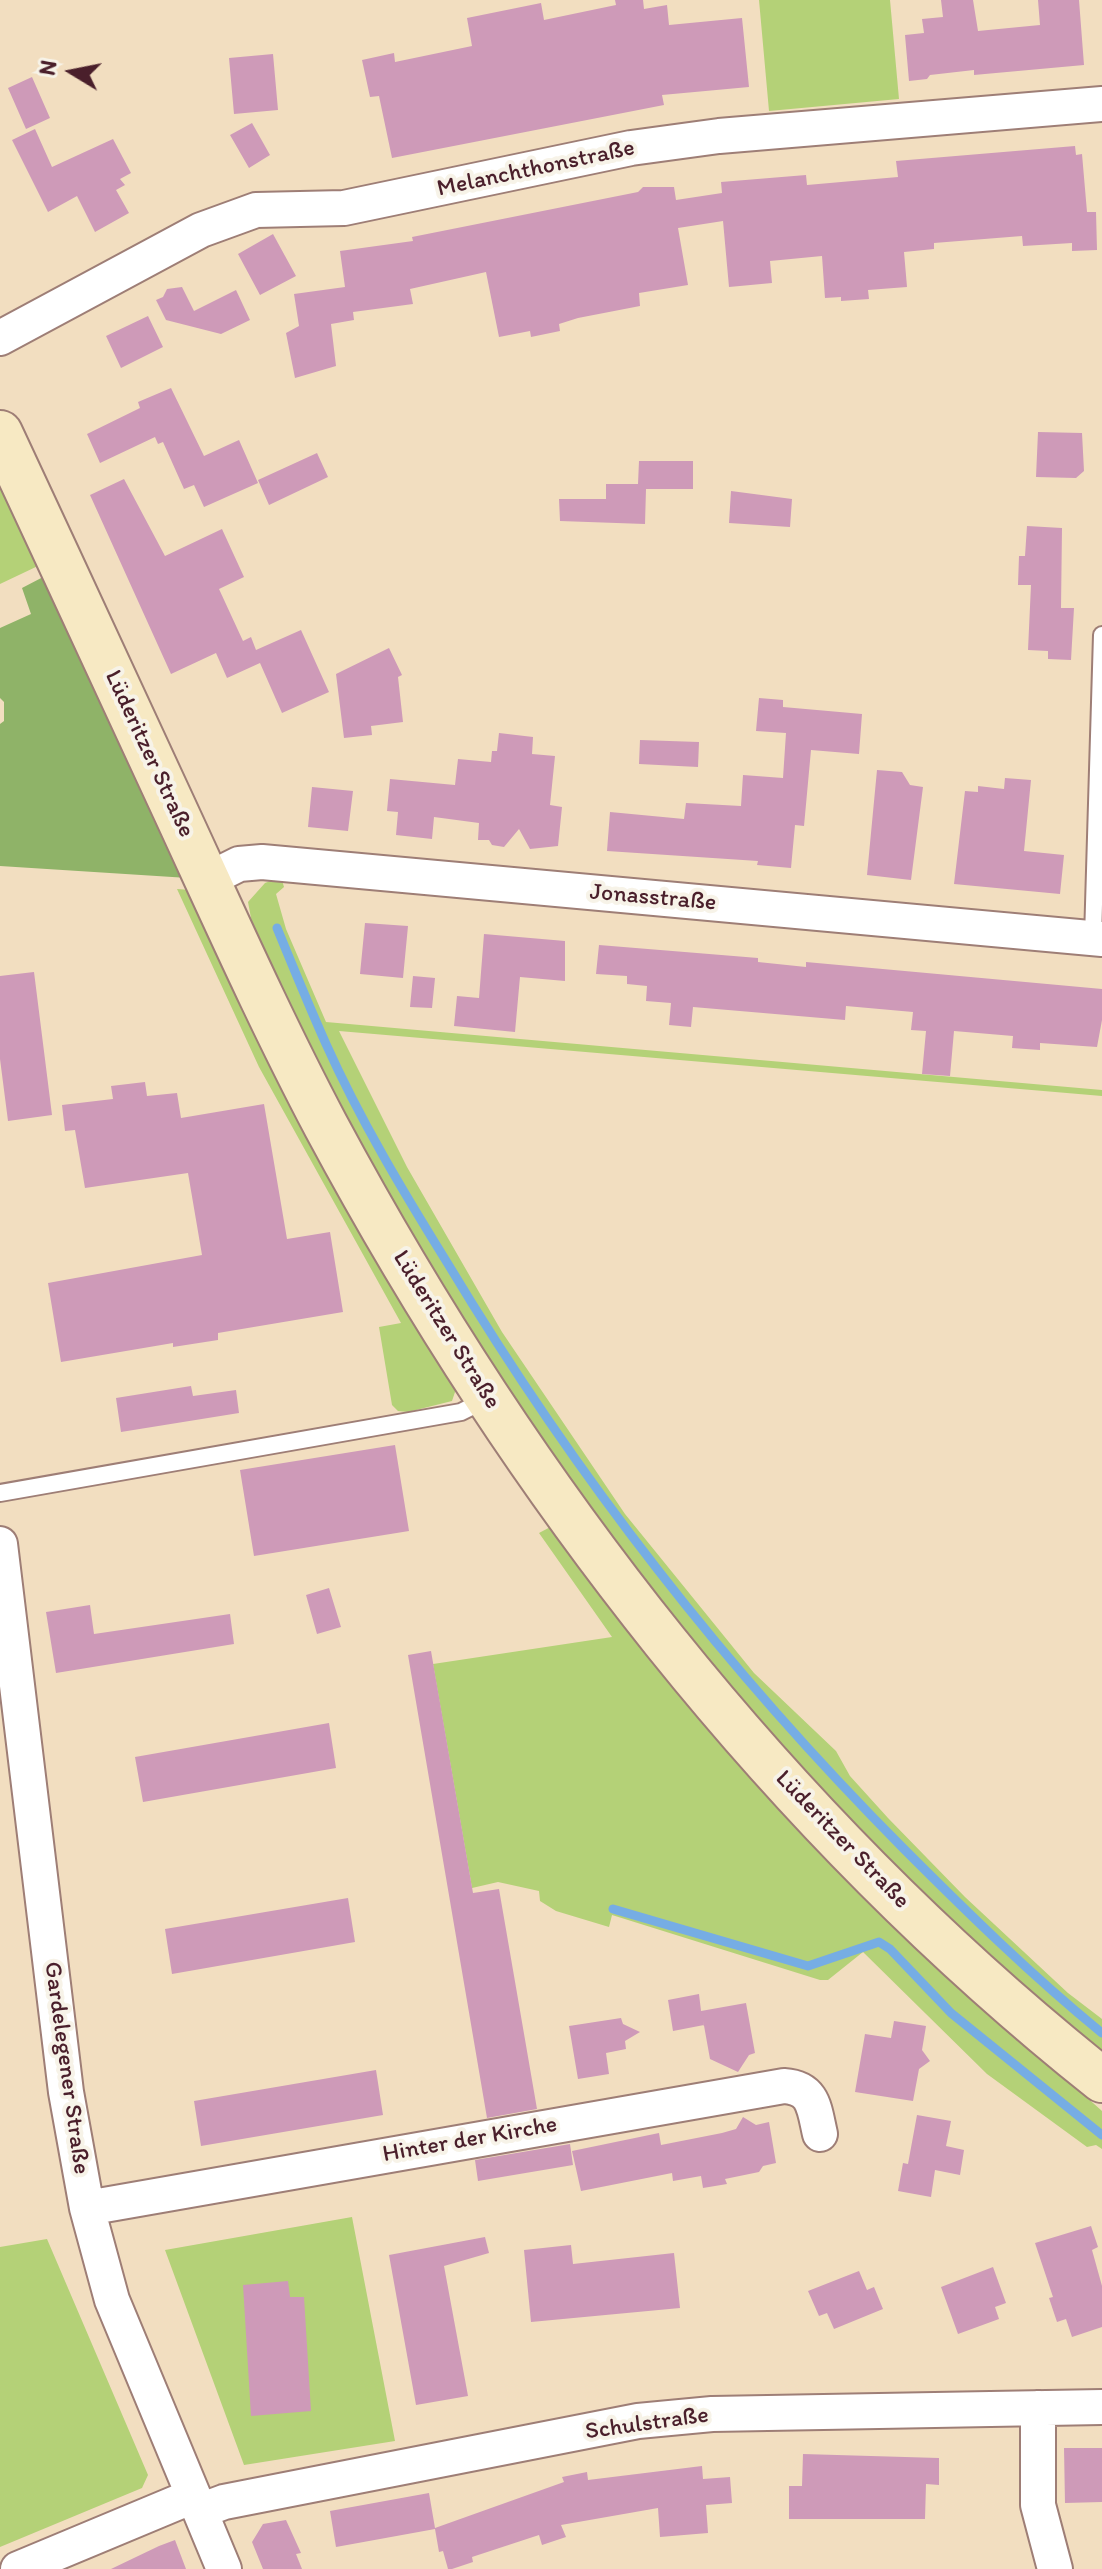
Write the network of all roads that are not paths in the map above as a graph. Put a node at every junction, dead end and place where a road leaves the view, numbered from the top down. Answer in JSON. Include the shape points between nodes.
{"nodes":[{"id":1,"x":1102,"y":104,"type":"edge"},
{"id":2,"x":0,"y":338,"type":"edge"},
{"id":3,"x":0,"y":433,"type":"edge"},
{"id":4,"x":1102,"y":635,"type":"edge"},
{"id":5,"x":207,"y":880,"type":"junction"},
{"id":6,"x":1097,"y":938,"type":"edge"},
{"id":7,"x":487,"y":1399,"type":"junction"},
{"id":8,"x":0,"y":1493,"type":"edge"},
{"id":9,"x":0,"y":1544,"type":"edge"},
{"id":10,"x":1102,"y":2080,"type":"edge"},
{"id":11,"x":820,"y":2134,"type":"dead end"},
{"id":12,"x":87,"y":2208,"type":"junction"},
{"id":13,"x":1102,"y":2407,"type":"edge"},
{"id":14,"x":1038,"y":2408,"type":"junction"},
{"id":15,"x":196,"y":2504,"type":"junction"},
{"id":16,"x":18,"y":2569,"type":"edge"},
{"id":17,"x":224,"y":2569,"type":"edge"},
{"id":18,"x":1055,"y":2569,"type":"edge"}],
"edges":[{"from":1,"to":2,"type":"street","name":"Melanchthonstraße","via":[[719,136],[631,148],[344,208],[256,210],[201,230]]},
{"from":3,"to":5,"type":"main road","name":"Lüderitzer Straße"},
{"from":4,"to":6,"type":"lane"},
{"from":5,"to":6,"type":"street","name":"Jonasstraße","via":[[239,864],[262,862]]},
{"from":5,"to":7,"type":"main road","name":"Lüderitzer Straße","via":[[324,1123]]},
{"from":7,"to":8,"type":"lane","via":[[461,1412]]},
{"from":7,"to":10,"type":"main road","name":"Lüderitzer Straße","via":[[684,1667],[780,1776],[918,1919]]},
{"from":9,"to":12,"type":"street","name":"Gardelegener Straße","via":[[66,2092]]},
{"from":11,"to":12,"type":"street","name":"Hinter der Kirche","via":[[812,2097],[800,2087],[784,2086]]},
{"from":12,"to":15,"type":"street","name":"Gardelegener Straße","via":[[112,2300]]},
{"from":13,"to":14,"type":"street","name":"Schulstraße"},
{"from":14,"to":15,"type":"street","name":"Schulstraße","via":[[712,2414],[638,2421]]},
{"from":14,"to":18,"type":"street","via":[[1038,2505]]},
{"from":15,"to":16,"type":"street","name":"Schulstraße"},
{"from":15,"to":17,"type":"street","name":"Gardelegener Straße"}]}
